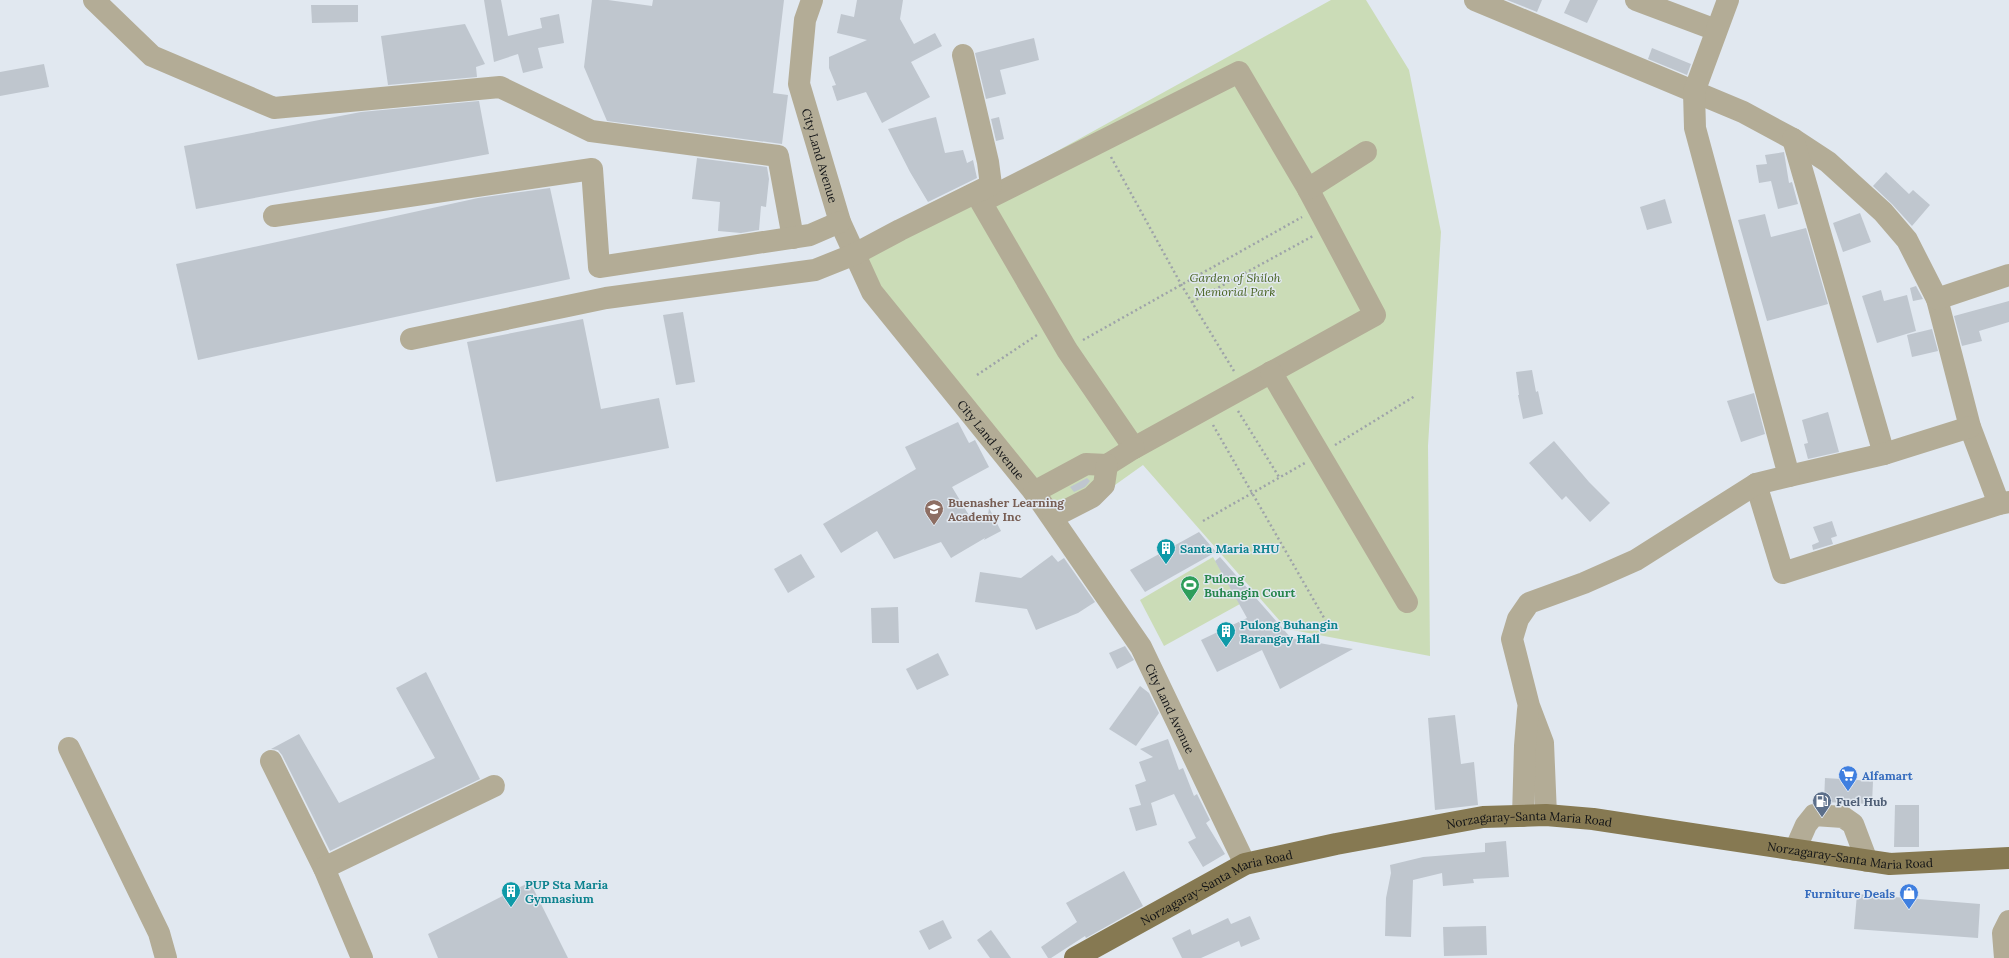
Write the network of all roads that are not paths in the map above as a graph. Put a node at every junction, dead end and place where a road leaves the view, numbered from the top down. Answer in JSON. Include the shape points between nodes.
{"nodes":[{"id":1,"x":94,"y":0,"type":"edge"},
{"id":2,"x":1475,"y":0,"type":"edge"},
{"id":3,"x":1636,"y":0,"type":"edge"},
{"id":4,"x":1728,"y":0,"type":"edge"},
{"id":5,"x":807,"y":3,"type":"edge"},
{"id":6,"x":1716,"y":30,"type":"junction"},
{"id":7,"x":963,"y":55,"type":"dead end"},
{"id":8,"x":1694,"y":92,"type":"junction"},
{"id":9,"x":1793,"y":139,"type":"junction"},
{"id":10,"x":1366,"y":152,"type":"dead end"},
{"id":11,"x":1313,"y":198,"type":"junction"},
{"id":12,"x":274,"y":216,"type":"dead end"},
{"id":13,"x":840,"y":222,"type":"junction"},
{"id":14,"x":793,"y":238,"type":"junction"},
{"id":15,"x":855,"y":254,"type":"junction"},
{"id":16,"x":2009,"y":275,"type":"edge"},
{"id":17,"x":1937,"y":299,"type":"junction"},
{"id":18,"x":411,"y":339,"type":"dead end"},
{"id":19,"x":1272,"y":372,"type":"junction"},
{"id":20,"x":1970,"y":427,"type":"junction"},
{"id":21,"x":1134,"y":448,"type":"junction"},
{"id":22,"x":1884,"y":454,"type":"junction"},
{"id":23,"x":1107,"y":465,"type":"junction"},
{"id":24,"x":1789,"y":476,"type":"junction"},
{"id":25,"x":1756,"y":484,"type":"junction"},
{"id":26,"x":1034,"y":492,"type":"junction"},
{"id":27,"x":2004,"y":503,"type":"edge"},
{"id":28,"x":1053,"y":517,"type":"junction"},
{"id":29,"x":1407,"y":602,"type":"dead end"},
{"id":30,"x":1528,"y":706,"type":"junction"},
{"id":31,"x":69,"y":748,"type":"dead end"},
{"id":32,"x":271,"y":760,"type":"dead end"},
{"id":33,"x":494,"y":786,"type":"dead end"},
{"id":34,"x":1546,"y":815,"type":"junction"},
{"id":35,"x":1523,"y":816,"type":"junction"},
{"id":36,"x":1795,"y":850,"type":"junction"},
{"id":37,"x":2009,"y":858,"type":"edge"},
{"id":38,"x":1867,"y":860,"type":"junction"},
{"id":39,"x":1244,"y":864,"type":"junction"},
{"id":40,"x":324,"y":868,"type":"junction"},
{"id":41,"x":2009,"y":922,"type":"edge"},
{"id":42,"x":166,"y":958,"type":"edge"},
{"id":43,"x":362,"y":958,"type":"edge"},
{"id":44,"x":1075,"y":958,"type":"edge"},
{"id":45,"x":2005,"y":958,"type":"edge"}],
"edges":[{"from":1,"to":14,"type":"street","via":[[152,56],[274,108],[500,87],[591,131],[778,156]]},
{"from":2,"to":8,"type":"street"},
{"from":3,"to":6,"type":"street"},
{"from":4,"to":6,"type":"street"},
{"from":5,"to":13,"type":"street","name":"City Land Avenue","via":[[799,84]]},
{"from":6,"to":8,"type":"street"},
{"from":7,"to":15,"type":"street","via":[[991,185]]},
{"from":8,"to":9,"type":"street","via":[[1743,112]]},
{"from":8,"to":24,"type":"street","via":[[1695,128]]},
{"from":9,"to":17,"type":"street","via":[[1828,162],[1883,212],[1908,240]]},
{"from":9,"to":22,"type":"street"},
{"from":10,"to":11,"type":"street"},
{"from":11,"to":19,"type":"street","via":[[1375,315]]},
{"from":11,"to":21,"type":"street","via":[[1239,72],[981,202],[1067,350]]},
{"from":12,"to":14,"type":"street","via":[[592,169],[600,267]]},
{"from":13,"to":14,"type":"street","via":[[810,235]]},
{"from":13,"to":15,"type":"street","name":"City Land Avenue"},
{"from":15,"to":18,"type":"street","via":[[815,270],[606,298]]},
{"from":15,"to":26,"type":"street","name":"City Land Avenue","via":[[872,292]]},
{"from":16,"to":17,"type":"street"},
{"from":17,"to":20,"type":"street"},
{"from":19,"to":21,"type":"street"},
{"from":19,"to":29,"type":"street"},
{"from":20,"to":22,"type":"street"},
{"from":20,"to":27,"type":"street"},
{"from":21,"to":23,"type":"street"},
{"from":22,"to":24,"type":"street"},
{"from":23,"to":26,"type":"street","via":[[1086,464]]},
{"from":23,"to":28,"type":"street","via":[[1104,485],[1092,497]]},
{"from":24,"to":25,"type":"street"},
{"from":25,"to":27,"type":"street","via":[[1782,573]]},
{"from":25,"to":30,"type":"street","via":[[1636,560],[1529,603],[1518,619],[1512,639]]},
{"from":26,"to":28,"type":"street","name":"City Land Avenue"},
{"from":28,"to":39,"type":"street","name":"City Land Avenue","via":[[1141,647]]},
{"from":30,"to":34,"type":"street","via":[[1543,744]]},
{"from":30,"to":35,"type":"street"},
{"from":31,"to":42,"type":"street","via":[[159,933]]},
{"from":32,"to":40,"type":"street"},
{"from":33,"to":40,"type":"street"},
{"from":34,"to":35,"type":"main road","name":"Norzagaray-Santa Maria Road"},
{"from":34,"to":36,"type":"main road","name":"Norzagaray-Santa Maria Road","via":[[1593,819]]},
{"from":35,"to":39,"type":"main road","name":"Norzagaray-Santa Maria Road","via":[[1475,819],[1336,844]]},
{"from":36,"to":38,"type":"main road","name":"Norzagaray-Santa Maria Road"},
{"from":36,"to":38,"type":"street","via":[[1806,824],[1814,815],[1843,817],[1853,824]]},
{"from":37,"to":38,"type":"main road","name":"Norzagaray-Santa Maria Road","via":[[1890,864]]},
{"from":39,"to":44,"type":"main road","name":"Norzagaray-Santa Maria Road"},
{"from":40,"to":43,"type":"street"},
{"from":41,"to":45,"type":"street","via":[[2003,933]]}]}
